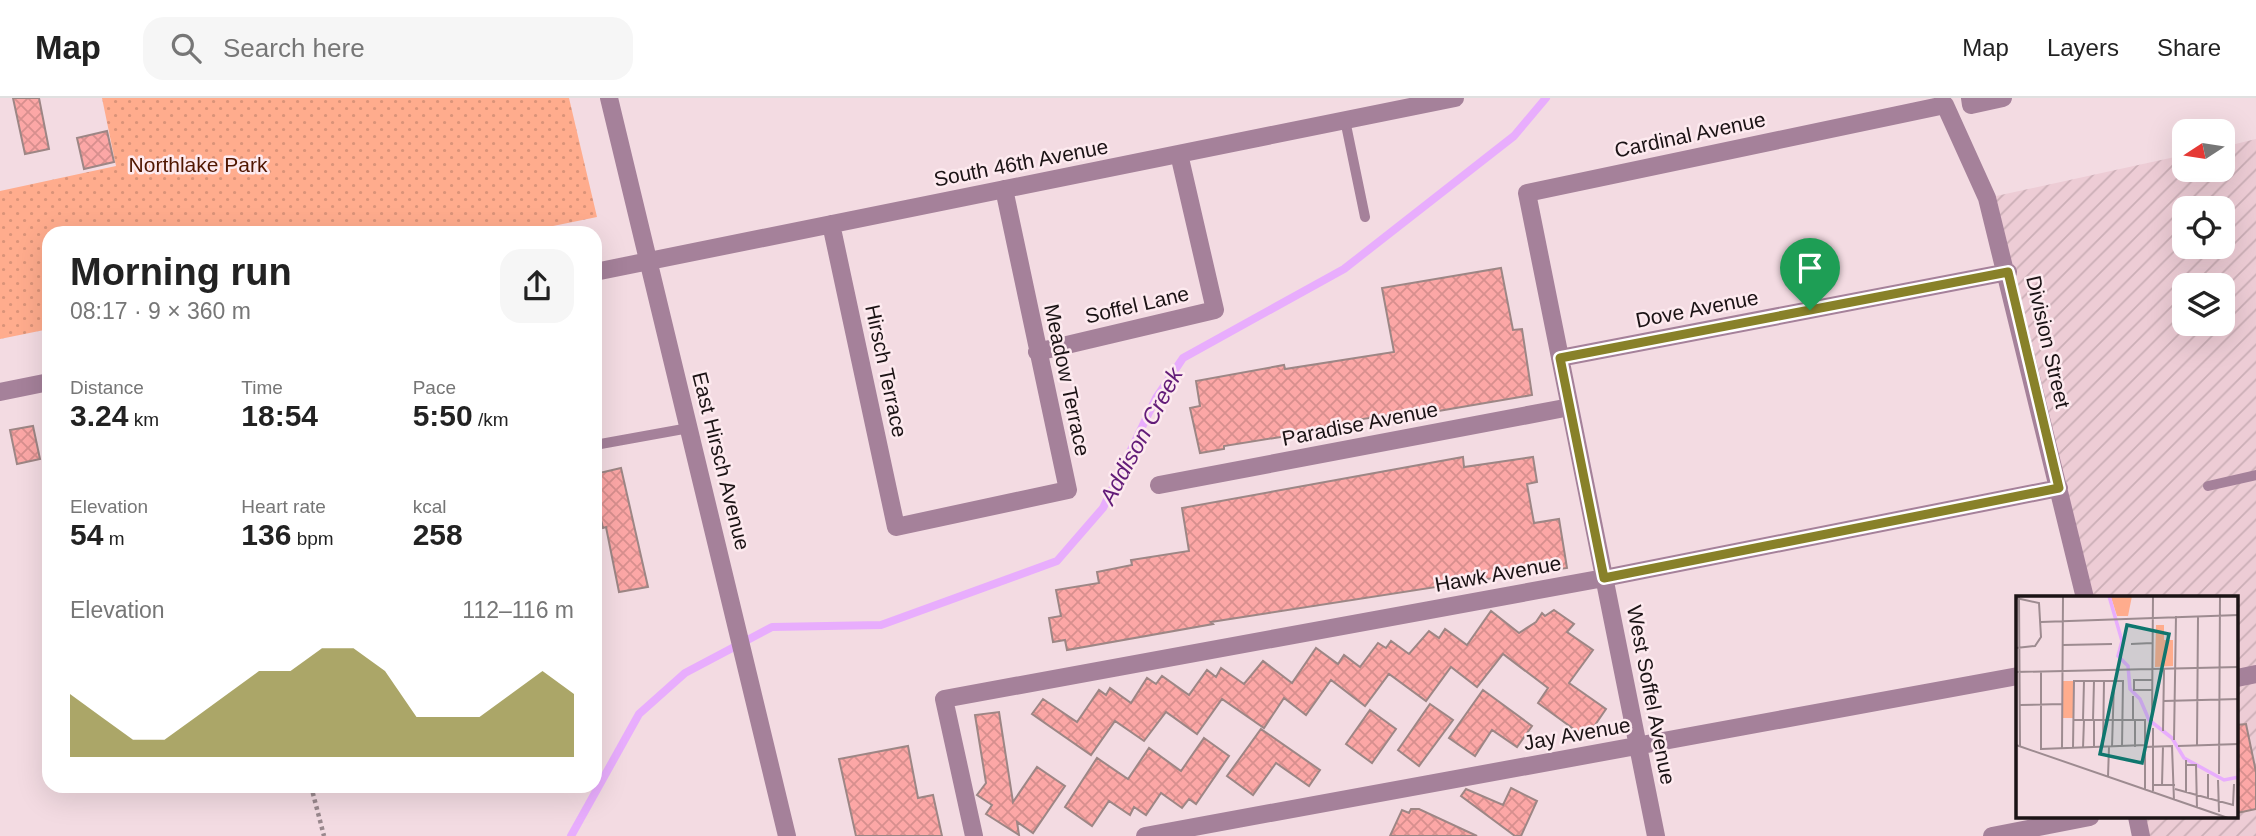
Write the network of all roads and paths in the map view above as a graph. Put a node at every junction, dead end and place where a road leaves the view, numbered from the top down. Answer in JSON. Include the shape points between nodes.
{"nodes":[{"id":1,"x":609,"y":98,"type":"edge"},
{"id":2,"x":1455,"y":98,"type":"edge"},
{"id":3,"x":2003,"y":98,"type":"edge"},
{"id":4,"x":1971,"y":101,"type":"edge"},
{"id":5,"x":1945,"y":104,"type":"joint"},
{"id":6,"x":1345,"y":120,"type":"junction"},
{"id":7,"x":1180,"y":154,"type":"junction"},
{"id":8,"x":1004,"y":189,"type":"junction"},
{"id":9,"x":1527,"y":193,"type":"joint"},
{"id":10,"x":1364,"y":216,"type":"dead end"},
{"id":11,"x":831,"y":224,"type":"junction"},
{"id":12,"x":649,"y":261,"type":"junction"},
{"id":13,"x":602,"y":271,"type":"edge"},
{"id":14,"x":2008,"y":272,"type":"junction"},
{"id":15,"x":1037,"y":352,"type":"junction"},
{"id":16,"x":1560,"y":358,"type":"junction"},
{"id":17,"x":42,"y":383,"type":"edge"},
{"id":18,"x":0,"y":392,"type":"edge"},
{"id":19,"x":1570,"y":407,"type":"junction"},
{"id":20,"x":689,"y":428,"type":"junction"},
{"id":21,"x":602,"y":444,"type":"edge"},
{"id":22,"x":2256,"y":475,"type":"edge"},
{"id":23,"x":1159,"y":485,"type":"dead end"},
{"id":24,"x":2208,"y":486,"type":"dead end"},
{"id":25,"x":2059,"y":488,"type":"junction"},
{"id":26,"x":896,"y":527,"type":"joint"},
{"id":27,"x":1604,"y":578,"type":"junction"},
{"id":28,"x":2085,"y":596,"type":"edge"},
{"id":29,"x":2256,"y":674,"type":"edge"},
{"id":30,"x":2016,"y":676,"type":"edge"},
{"id":31,"x":2238,"y":678,"type":"edge"},
{"id":32,"x":1639,"y":746,"type":"junction"},
{"id":33,"x":313,"y":793,"type":"edge"},
{"id":34,"x":2085,"y":818,"type":"edge"},
{"id":35,"x":2137,"y":818,"type":"edge"},
{"id":36,"x":324,"y":836,"type":"edge"},
{"id":37,"x":787,"y":836,"type":"edge"},
{"id":38,"x":974,"y":836,"type":"edge"},
{"id":39,"x":1145,"y":836,"type":"edge"},
{"id":40,"x":1656,"y":836,"type":"edge"},
{"id":41,"x":1992,"y":836,"type":"edge"},
{"id":42,"x":2141,"y":836,"type":"edge"}],
"edges":[{"from":1,"to":12,"type":"street","name":"East Hirsch Avenue"},
{"from":2,"to":6,"type":"street","name":"South 46th Avenue"},
{"from":3,"to":4,"type":"street"},
{"from":5,"to":9,"type":"street","name":"Cardinal Avenue"},
{"from":5,"to":14,"type":"street","name":"Division Street","via":[[1987,198]]},
{"from":6,"to":7,"type":"street","name":"South 46th Avenue"},
{"from":6,"to":10,"type":"lane"},
{"from":7,"to":8,"type":"street","name":"South 46th Avenue"},
{"from":7,"to":15,"type":"street","name":"Soffel Lane","via":[[1215,310]]},
{"from":8,"to":11,"type":"street","name":"South 46th Avenue"},
{"from":8,"to":15,"type":"street","name":"Meadow Terrace"},
{"from":9,"to":16,"type":"street","name":"West Soffel Avenue"},
{"from":11,"to":12,"type":"street","name":"South 46th Avenue"},
{"from":11,"to":26,"type":"street","name":"Hirsch Terrace"},
{"from":12,"to":13,"type":"street","name":"South 46th Avenue"},
{"from":12,"to":20,"type":"street","name":"East Hirsch Avenue"},
{"from":14,"to":16,"type":"street","name":"Dove Avenue"},
{"from":14,"to":25,"type":"street","name":"Division Street"},
{"from":15,"to":26,"type":"street","name":"Meadow Terrace","via":[[1068,490]]},
{"from":16,"to":19,"type":"street","name":"West Soffel Avenue"},
{"from":17,"to":18,"type":"street"},
{"from":19,"to":23,"type":"street","name":"Paradise Avenue"},
{"from":19,"to":27,"type":"street","name":"West Soffel Avenue"},
{"from":20,"to":21,"type":"lane"},
{"from":20,"to":37,"type":"street","name":"East Hirsch Avenue"},
{"from":22,"to":24,"type":"lane"},
{"from":25,"to":27,"type":"street","name":"Hawk Avenue"},
{"from":25,"to":28,"type":"street","name":"Division Street"},
{"from":27,"to":32,"type":"street","name":"West Soffel Avenue"},
{"from":27,"to":38,"type":"street","name":"Hawk Avenue","via":[[944,699]]},
{"from":29,"to":31,"type":"street"},
{"from":30,"to":32,"type":"street","name":"Jay Avenue"},
{"from":32,"to":39,"type":"street","name":"Jay Avenue"},
{"from":32,"to":40,"type":"street","name":"West Soffel Avenue"},
{"from":33,"to":36,"type":"path"},
{"from":34,"to":41,"type":"street"},
{"from":35,"to":42,"type":"street"}]}
